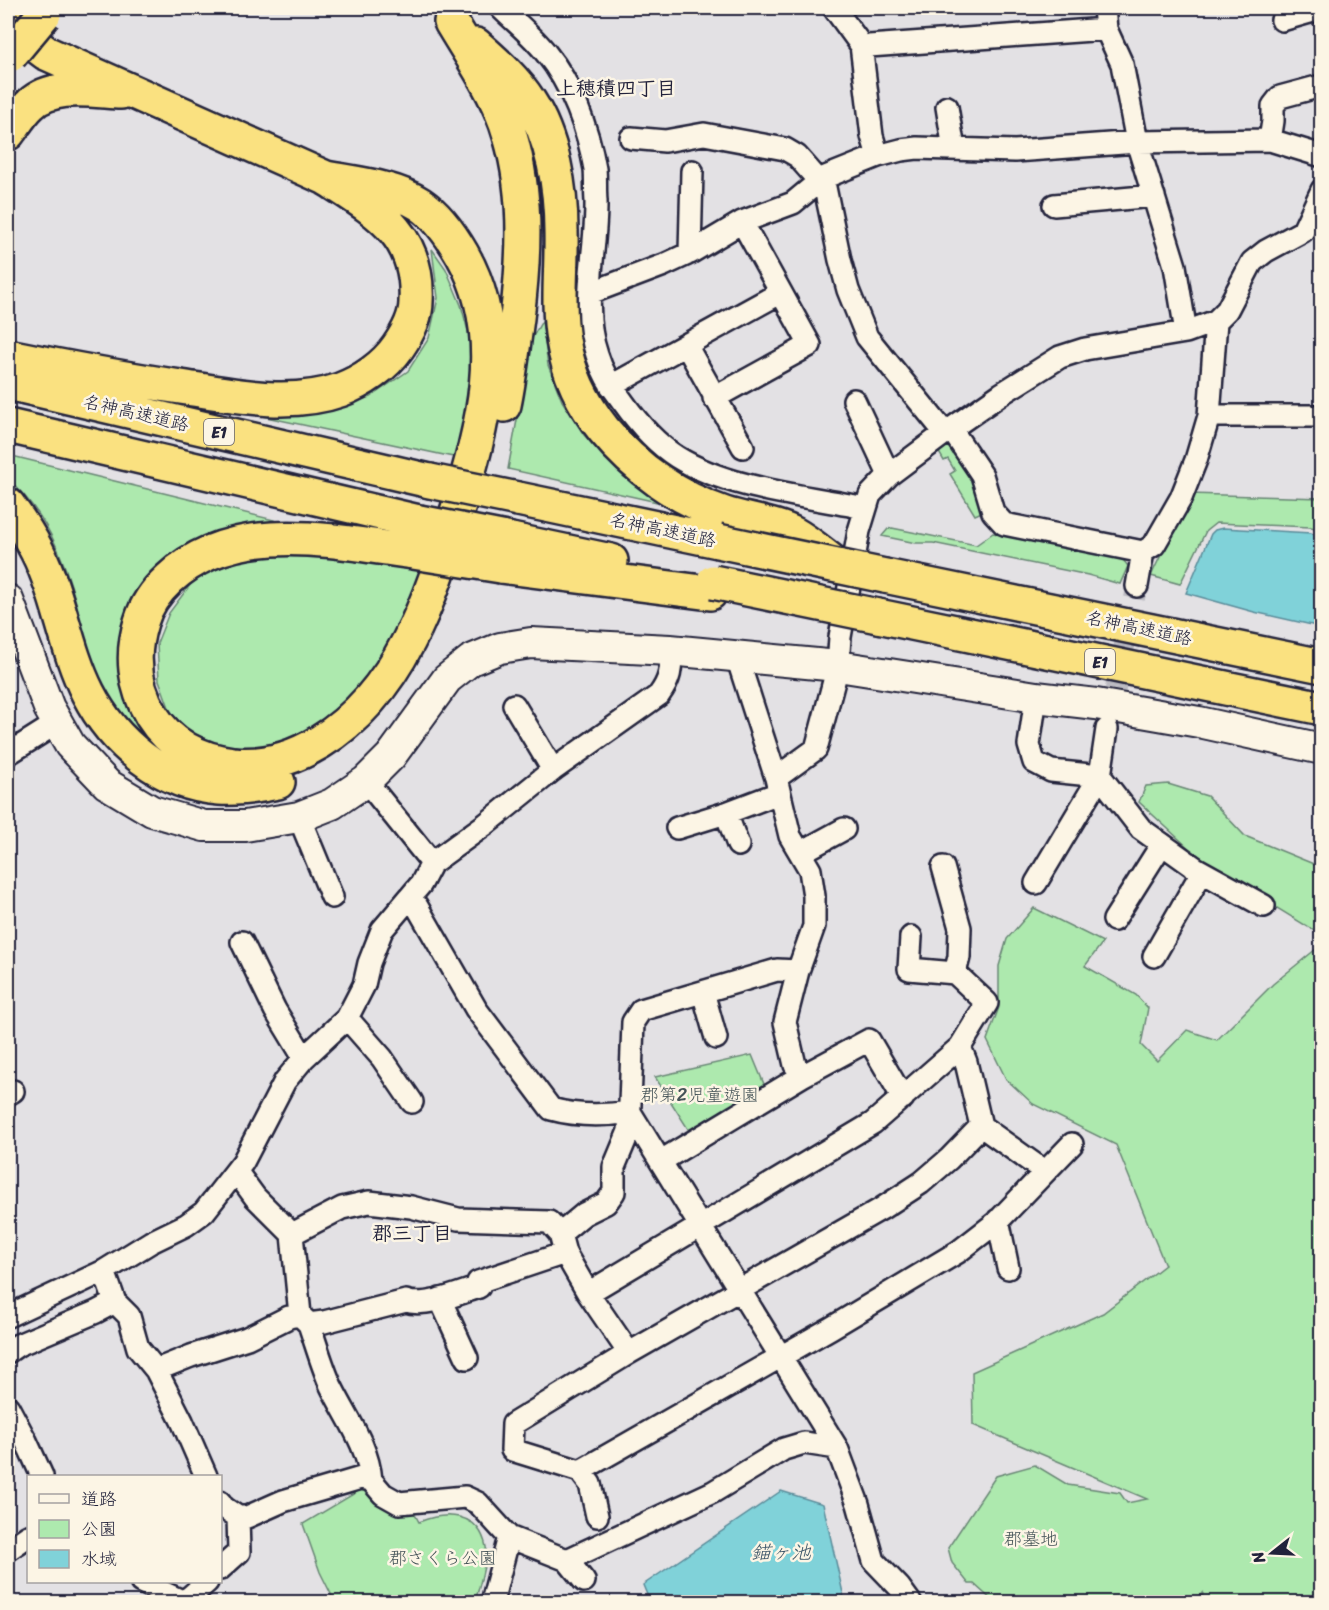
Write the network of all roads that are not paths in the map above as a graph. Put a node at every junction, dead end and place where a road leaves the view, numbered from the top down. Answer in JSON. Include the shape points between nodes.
{"nodes":[{"id":1,"x":501,"y":8,"type":"edge"},
{"id":2,"x":834,"y":8,"type":"edge"},
{"id":3,"x":1104,"y":8,"type":"edge"},
{"id":4,"x":40,"y":10,"type":"edge"},
{"id":5,"x":8,"y":14,"type":"edge"},
{"id":6,"x":443,"y":15,"type":"edge"},
{"id":7,"x":1106,"y":29,"type":"junction"},
{"id":8,"x":861,"y":45,"type":"junction"},
{"id":9,"x":8,"y":51,"type":"edge"},
{"id":10,"x":1317,"y":87,"type":"dead end"},
{"id":11,"x":135,"y":92,"type":"junction"},
{"id":12,"x":947,"y":107,"type":"dead end"},
{"id":13,"x":8,"y":133,"type":"edge"},
{"id":14,"x":631,"y":138,"type":"dead end"},
{"id":15,"x":1269,"y":140,"type":"junction"},
{"id":16,"x":1137,"y":142,"type":"junction"},
{"id":17,"x":954,"y":149,"type":"junction"},
{"id":18,"x":879,"y":156,"type":"junction"},
{"id":19,"x":1322,"y":156,"type":"edge"},
{"id":20,"x":692,"y":171,"type":"dead end"},
{"id":21,"x":326,"y":178,"type":"junction"},
{"id":22,"x":821,"y":180,"type":"junction"},
{"id":23,"x":1322,"y":190,"type":"edge"},
{"id":24,"x":1154,"y":196,"type":"junction"},
{"id":25,"x":1054,"y":205,"type":"dead end"},
{"id":26,"x":742,"y":222,"type":"junction"},
{"id":27,"x":690,"y":253,"type":"junction"},
{"id":28,"x":590,"y":293,"type":"junction"},
{"id":29,"x":780,"y":293,"type":"junction"},
{"id":30,"x":1216,"y":321,"type":"junction"},
{"id":31,"x":1186,"y":332,"type":"junction"},
{"id":32,"x":686,"y":345,"type":"junction"},
{"id":33,"x":8,"y":356,"type":"edge"},
{"id":34,"x":8,"y":383,"type":"edge"},
{"id":35,"x":611,"y":386,"type":"junction"},
{"id":36,"x":714,"y":398,"type":"junction"},
{"id":37,"x":854,"y":400,"type":"dead end"},
{"id":38,"x":1209,"y":416,"type":"junction"},
{"id":39,"x":1322,"y":416,"type":"edge"},
{"id":40,"x":8,"y":426,"type":"edge"},
{"id":41,"x":948,"y":431,"type":"junction"},
{"id":42,"x":743,"y":447,"type":"dead end"},
{"id":43,"x":889,"y":475,"type":"junction"},
{"id":44,"x":8,"y":506,"type":"edge"},
{"id":45,"x":865,"y":507,"type":"junction"},
{"id":46,"x":721,"y":528,"type":"junction"},
{"id":47,"x":416,"y":537,"type":"junction"},
{"id":48,"x":1143,"y":552,"type":"junction"},
{"id":49,"x":1137,"y":586,"type":"tunnel mouth"},
{"id":50,"x":8,"y":600,"type":"edge"},
{"id":51,"x":670,"y":650,"type":"junction"},
{"id":52,"x":737,"y":657,"type":"junction"},
{"id":53,"x":838,"y":666,"type":"junction"},
{"id":54,"x":1322,"y":666,"type":"edge"},
{"id":55,"x":1036,"y":697,"type":"junction"},
{"id":56,"x":514,"y":705,"type":"dead end"},
{"id":57,"x":1322,"y":708,"type":"edge"},
{"id":58,"x":57,"y":723,"type":"junction"},
{"id":59,"x":1107,"y":729,"type":"tunnel mouth"},
{"id":60,"x":1322,"y":749,"type":"edge"},
{"id":61,"x":8,"y":754,"type":"edge"},
{"id":62,"x":553,"y":770,"type":"junction"},
{"id":63,"x":1100,"y":776,"type":"junction"},
{"id":64,"x":366,"y":781,"type":"junction"},
{"id":65,"x":777,"y":786,"type":"junction"},
{"id":66,"x":726,"y":813,"type":"junction"},
{"id":67,"x":299,"y":817,"type":"junction"},
{"id":68,"x":677,"y":828,"type":"dead end"},
{"id":69,"x":844,"y":829,"type":"dead end"},
{"id":70,"x":1162,"y":844,"type":"junction"},
{"id":71,"x":738,"y":845,"type":"dead end"},
{"id":72,"x":800,"y":853,"type":"junction"},
{"id":73,"x":432,"y":863,"type":"junction"},
{"id":74,"x":943,"y":867,"type":"dead end"},
{"id":75,"x":1202,"y":872,"type":"junction"},
{"id":76,"x":1036,"y":883,"type":"dead end"},
{"id":77,"x":411,"y":896,"type":"junction"},
{"id":78,"x":332,"y":897,"type":"dead end"},
{"id":79,"x":1264,"y":906,"type":"dead end"},
{"id":80,"x":1114,"y":920,"type":"dead end"},
{"id":81,"x":911,"y":937,"type":"dead end"},
{"id":82,"x":242,"y":942,"type":"dead end"},
{"id":83,"x":1154,"y":956,"type":"dead end"},
{"id":84,"x":798,"y":971,"type":"junction"},
{"id":85,"x":955,"y":974,"type":"junction"},
{"id":86,"x":704,"y":992,"type":"junction"},
{"id":87,"x":346,"y":1018,"type":"junction"},
{"id":88,"x":716,"y":1038,"type":"dead end"},
{"id":89,"x":960,"y":1047,"type":"junction"},
{"id":90,"x":304,"y":1058,"type":"junction"},
{"id":91,"x":802,"y":1077,"type":"junction"},
{"id":92,"x":903,"y":1098,"type":"junction"},
{"id":93,"x":412,"y":1102,"type":"dead end"},
{"id":94,"x":630,"y":1112,"type":"junction"},
{"id":95,"x":981,"y":1126,"type":"junction"},
{"id":96,"x":1072,"y":1144,"type":"dead end"},
{"id":97,"x":660,"y":1161,"type":"junction"},
{"id":98,"x":236,"y":1171,"type":"junction"},
{"id":99,"x":1044,"y":1171,"type":"junction"},
{"id":100,"x":998,"y":1220,"type":"junction"},
{"id":101,"x":700,"y":1224,"type":"junction"},
{"id":102,"x":292,"y":1234,"type":"junction"},
{"id":103,"x":563,"y":1244,"type":"junction"},
{"id":104,"x":1008,"y":1268,"type":"dead end"},
{"id":105,"x":104,"y":1271,"type":"junction"},
{"id":106,"x":740,"y":1290,"type":"junction"},
{"id":107,"x":588,"y":1293,"type":"junction"},
{"id":108,"x":440,"y":1299,"type":"junction"},
{"id":109,"x":115,"y":1302,"type":"junction"},
{"id":110,"x":8,"y":1316,"type":"edge"},
{"id":111,"x":304,"y":1319,"type":"junction"},
{"id":112,"x":8,"y":1352,"type":"edge"},
{"id":113,"x":630,"y":1353,"type":"junction"},
{"id":114,"x":782,"y":1355,"type":"junction"},
{"id":115,"x":467,"y":1358,"type":"dead end"},
{"id":116,"x":156,"y":1371,"type":"junction"},
{"id":117,"x":8,"y":1407,"type":"edge"},
{"id":118,"x":837,"y":1448,"type":"junction"},
{"id":119,"x":580,"y":1471,"type":"junction"},
{"id":120,"x":42,"y":1475,"type":"edge"},
{"id":121,"x":206,"y":1475,"type":"edge"},
{"id":122,"x":371,"y":1480,"type":"junction"},
{"id":123,"x":226,"y":1509,"type":"edge"},
{"id":124,"x":597,"y":1516,"type":"dead end"},
{"id":125,"x":27,"y":1537,"type":"edge"},
{"id":126,"x":509,"y":1537,"type":"junction"},
{"id":127,"x":8,"y":1550,"type":"edge"},
{"id":128,"x":567,"y":1560,"type":"junction"},
{"id":129,"x":222,"y":1567,"type":"edge"},
{"id":130,"x":584,"y":1581,"type":"dead end"},
{"id":131,"x":145,"y":1583,"type":"edge"},
{"id":132,"x":205,"y":1583,"type":"edge"},
{"id":133,"x":184,"y":1602,"type":"edge"},
{"id":134,"x":492,"y":1602,"type":"edge"},
{"id":135,"x":910,"y":1602,"type":"edge"}],
"edges":[{"from":1,"to":28,"type":"street","via":[[546,53],[569,90],[586,129],[595,171]]},
{"from":2,"to":8,"type":"street"},
{"from":3,"to":7,"type":"street"},
{"from":4,"to":9,"type":"highway"},
{"from":5,"to":11,"type":"highway","via":[[22,35],[46,53]]},
{"from":6,"to":44,"type":"highway","via":[[487,84],[505,121],[523,197],[524,242],[509,382],[487,481],[452,590],[414,670],[392,706],[367,733],[333,759],[276,783],[220,788],[170,775],[124,743],[93,702],[38,553]]},
{"from":6,"to":46,"type":"highway","via":[[510,76],[530,101],[544,130],[560,199],[563,339],[570,372],[585,400],[603,429],[627,455]]},
{"from":7,"to":8,"type":"street"},
{"from":7,"to":16,"type":"street","via":[[1122,64]]},
{"from":8,"to":18,"type":"street","via":[[872,136]]},
{"from":10,"to":15,"type":"street","via":[[1280,97],[1273,106]]},
{"from":11,"to":13,"type":"highway","via":[[47,93],[31,103]]},
{"from":11,"to":21,"type":"highway"},
{"from":12,"to":17,"type":"street"},
{"from":14,"to":22,"type":"street","via":[[665,141],[704,134],[784,149]]},
{"from":15,"to":16,"type":"street"},
{"from":15,"to":19,"type":"street"},
{"from":16,"to":17,"type":"street","via":[[1039,150]]},
{"from":16,"to":24,"type":"street"},
{"from":17,"to":18,"type":"street","via":[[917,148]]},
{"from":18,"to":22,"type":"street"},
{"from":20,"to":27,"type":"street"},
{"from":21,"to":33,"type":"highway","via":[[387,221],[404,241],[414,262],[416,308],[407,335],[391,358],[369,375],[340,390],[273,399],[152,383]]},
{"from":21,"to":47,"type":"highway","via":[[396,193],[420,205],[442,223],[458,247],[482,301],[488,332],[486,401],[477,445],[438,574],[417,624],[377,693],[355,717],[304,752],[273,762],[215,762],[170,738],[152,717],[134,665],[136,637],[144,611],[159,587],[178,570],[227,545],[254,540]]},
{"from":22,"to":26,"type":"street","via":[[793,203]]},
{"from":22,"to":41,"type":"street","via":[[845,280],[867,337]]},
{"from":23,"to":30,"type":"street","via":[[1303,231],[1252,262],[1227,310]]},
{"from":24,"to":25,"type":"street"},
{"from":24,"to":31,"type":"street","via":[[1175,266]]},
{"from":26,"to":27,"type":"street"},
{"from":26,"to":29,"type":"street"},
{"from":27,"to":28,"type":"street"},
{"from":28,"to":35,"type":"street","via":[[596,354]]},
{"from":29,"to":32,"type":"street"},
{"from":29,"to":36,"type":"street","via":[[810,345]]},
{"from":30,"to":31,"type":"street"},
{"from":30,"to":38,"type":"street"},
{"from":31,"to":41,"type":"street","via":[[1060,357]]},
{"from":32,"to":35,"type":"street"},
{"from":32,"to":36,"type":"street"},
{"from":34,"to":46,"type":"highway","name":"名神高速道路","number":"E1","bridge":true,"via":[[518,499]]},
{"from":35,"to":45,"type":"street","via":[[640,426],[677,457],[722,477],[759,487]]},
{"from":36,"to":42,"type":"street"},
{"from":37,"to":43,"type":"street"},
{"from":38,"to":39,"type":"street"},
{"from":38,"to":48,"type":"street","via":[[1181,498],[1154,545]]},
{"from":40,"to":47,"type":"highway","number":"E1"},
{"from":41,"to":43,"type":"street"},
{"from":41,"to":48,"type":"street","via":[[982,475],[993,512],[1004,524]]},
{"from":43,"to":45,"type":"street","via":[[870,495]]},
{"from":45,"to":53,"type":"street"},
{"from":46,"to":54,"type":"highway","name":"名神高速道路","number":"E1","bridge":true,"via":[[838,566]]},
{"from":47,"to":57,"type":"highway","number":"E1","bridge":true,"via":[[871,614]]},
{"from":48,"to":49,"type":"street"},
{"from":50,"to":58,"type":"street"},
{"from":51,"to":52,"type":"street"},
{"from":51,"to":62,"type":"street","via":[[672,669],[659,695]]},
{"from":51,"to":64,"type":"street","via":[[531,643],[500,648],[471,660],[447,679],[391,756]]},
{"from":52,"to":53,"type":"street"},
{"from":52,"to":65,"type":"street"},
{"from":53,"to":55,"type":"street"},
{"from":53,"to":65,"type":"street","via":[[816,749]]},
{"from":55,"to":60,"type":"street","via":[[1199,722]]},
{"from":55,"to":63,"type":"street","via":[[1029,745],[1034,762],[1051,771]]},
{"from":56,"to":62,"type":"street"},
{"from":58,"to":61,"type":"street"},
{"from":58,"to":67,"type":"street","via":[[70,745],[107,784],[152,811],[204,826],[245,826]]},
{"from":59,"to":63,"type":"street"},
{"from":62,"to":73,"type":"street"},
{"from":63,"to":70,"type":"street","via":[[1141,829]]},
{"from":63,"to":76,"type":"street"},
{"from":64,"to":67,"type":"street","via":[[332,804]]},
{"from":64,"to":73,"type":"street"},
{"from":65,"to":66,"type":"street"},
{"from":65,"to":72,"type":"street","via":[[790,837]]},
{"from":66,"to":68,"type":"street"},
{"from":66,"to":71,"type":"street"},
{"from":67,"to":78,"type":"street"},
{"from":69,"to":72,"type":"street"},
{"from":70,"to":75,"type":"street"},
{"from":70,"to":80,"type":"street"},
{"from":72,"to":84,"type":"street","via":[[810,870],[814,926]]},
{"from":73,"to":77,"type":"street"},
{"from":74,"to":85,"type":"street","via":[[960,928]]},
{"from":75,"to":79,"type":"street"},
{"from":75,"to":83,"type":"street"},
{"from":77,"to":87,"type":"street","via":[[382,930],[364,986]]},
{"from":77,"to":94,"type":"street","via":[[476,1009],[551,1109],[610,1115]]},
{"from":81,"to":85,"type":"street","via":[[909,969]]},
{"from":82,"to":90,"type":"street"},
{"from":84,"to":86,"type":"street","via":[[777,970]]},
{"from":84,"to":91,"type":"street","via":[[785,1022],[795,1065]]},
{"from":85,"to":89,"type":"street","via":[[987,1002]]},
{"from":86,"to":88,"type":"street"},
{"from":86,"to":94,"type":"street","via":[[640,1010],[633,1022]]},
{"from":87,"to":90,"type":"street"},
{"from":87,"to":93,"type":"street","via":[[382,1058]]},
{"from":89,"to":92,"type":"street"},
{"from":89,"to":95,"type":"street"},
{"from":90,"to":98,"type":"street","via":[[285,1081]]},
{"from":91,"to":92,"type":"street","via":[[869,1040]]},
{"from":91,"to":97,"type":"street"},
{"from":92,"to":101,"type":"street","via":[[873,1123]]},
{"from":94,"to":97,"type":"street"},
{"from":94,"to":103,"type":"street","via":[[629,1131],[614,1167],[614,1192],[606,1203],[584,1215]]},
{"from":95,"to":99,"type":"street"},
{"from":95,"to":106,"type":"street","via":[[921,1183]]},
{"from":96,"to":99,"type":"street"},
{"from":97,"to":101,"type":"street"},
{"from":98,"to":102,"type":"street","via":[[255,1197]]},
{"from":98,"to":105,"type":"street","via":[[204,1212]]},
{"from":99,"to":100,"type":"street"},
{"from":100,"to":104,"type":"street"},
{"from":100,"to":114,"type":"street","via":[[958,1252]]},
{"from":101,"to":106,"type":"street"},
{"from":101,"to":107,"type":"street"},
{"from":102,"to":103,"type":"street","via":[[342,1209],[369,1202],[458,1219],[549,1222]]},
{"from":102,"to":111,"type":"street"},
{"from":103,"to":107,"type":"street"},
{"from":103,"to":108,"type":"street","via":[[477,1282],[479,1287]]},
{"from":105,"to":109,"type":"street"},
{"from":105,"to":110,"type":"street"},
{"from":106,"to":113,"type":"street"},
{"from":106,"to":114,"type":"street"},
{"from":107,"to":113,"type":"street"},
{"from":108,"to":111,"type":"street","via":[[413,1304],[406,1301],[324,1322]]},
{"from":108,"to":115,"type":"street"},
{"from":109,"to":112,"type":"street"},
{"from":109,"to":116,"type":"street","via":[[129,1316],[138,1348]]},
{"from":111,"to":116,"type":"street","via":[[289,1317],[248,1338]]},
{"from":111,"to":122,"type":"street","via":[[370,1466]]},
{"from":113,"to":119,"type":"street","via":[[513,1424],[512,1450]]},
{"from":114,"to":118,"type":"street"},
{"from":114,"to":119,"type":"street"},
{"from":116,"to":121,"type":"street"},
{"from":117,"to":120,"type":"street"},
{"from":118,"to":128,"type":"street","via":[[804,1443],[784,1449],[713,1492]]},
{"from":118,"to":135,"type":"street","via":[[874,1561]]},
{"from":119,"to":124,"type":"street","via":[[590,1484]]},
{"from":122,"to":123,"type":"street","via":[[361,1479],[283,1501],[247,1517]]},
{"from":122,"to":126,"type":"street","via":[[399,1503],[465,1497],[478,1503]]},
{"from":123,"to":129,"type":"street","via":[[239,1552]]},
{"from":125,"to":127,"type":"street"},
{"from":126,"to":128,"type":"street"},
{"from":126,"to":134,"type":"street"},
{"from":128,"to":130,"type":"street"},
{"from":131,"to":133,"type":"street"},
{"from":132,"to":133,"type":"street"}]}
